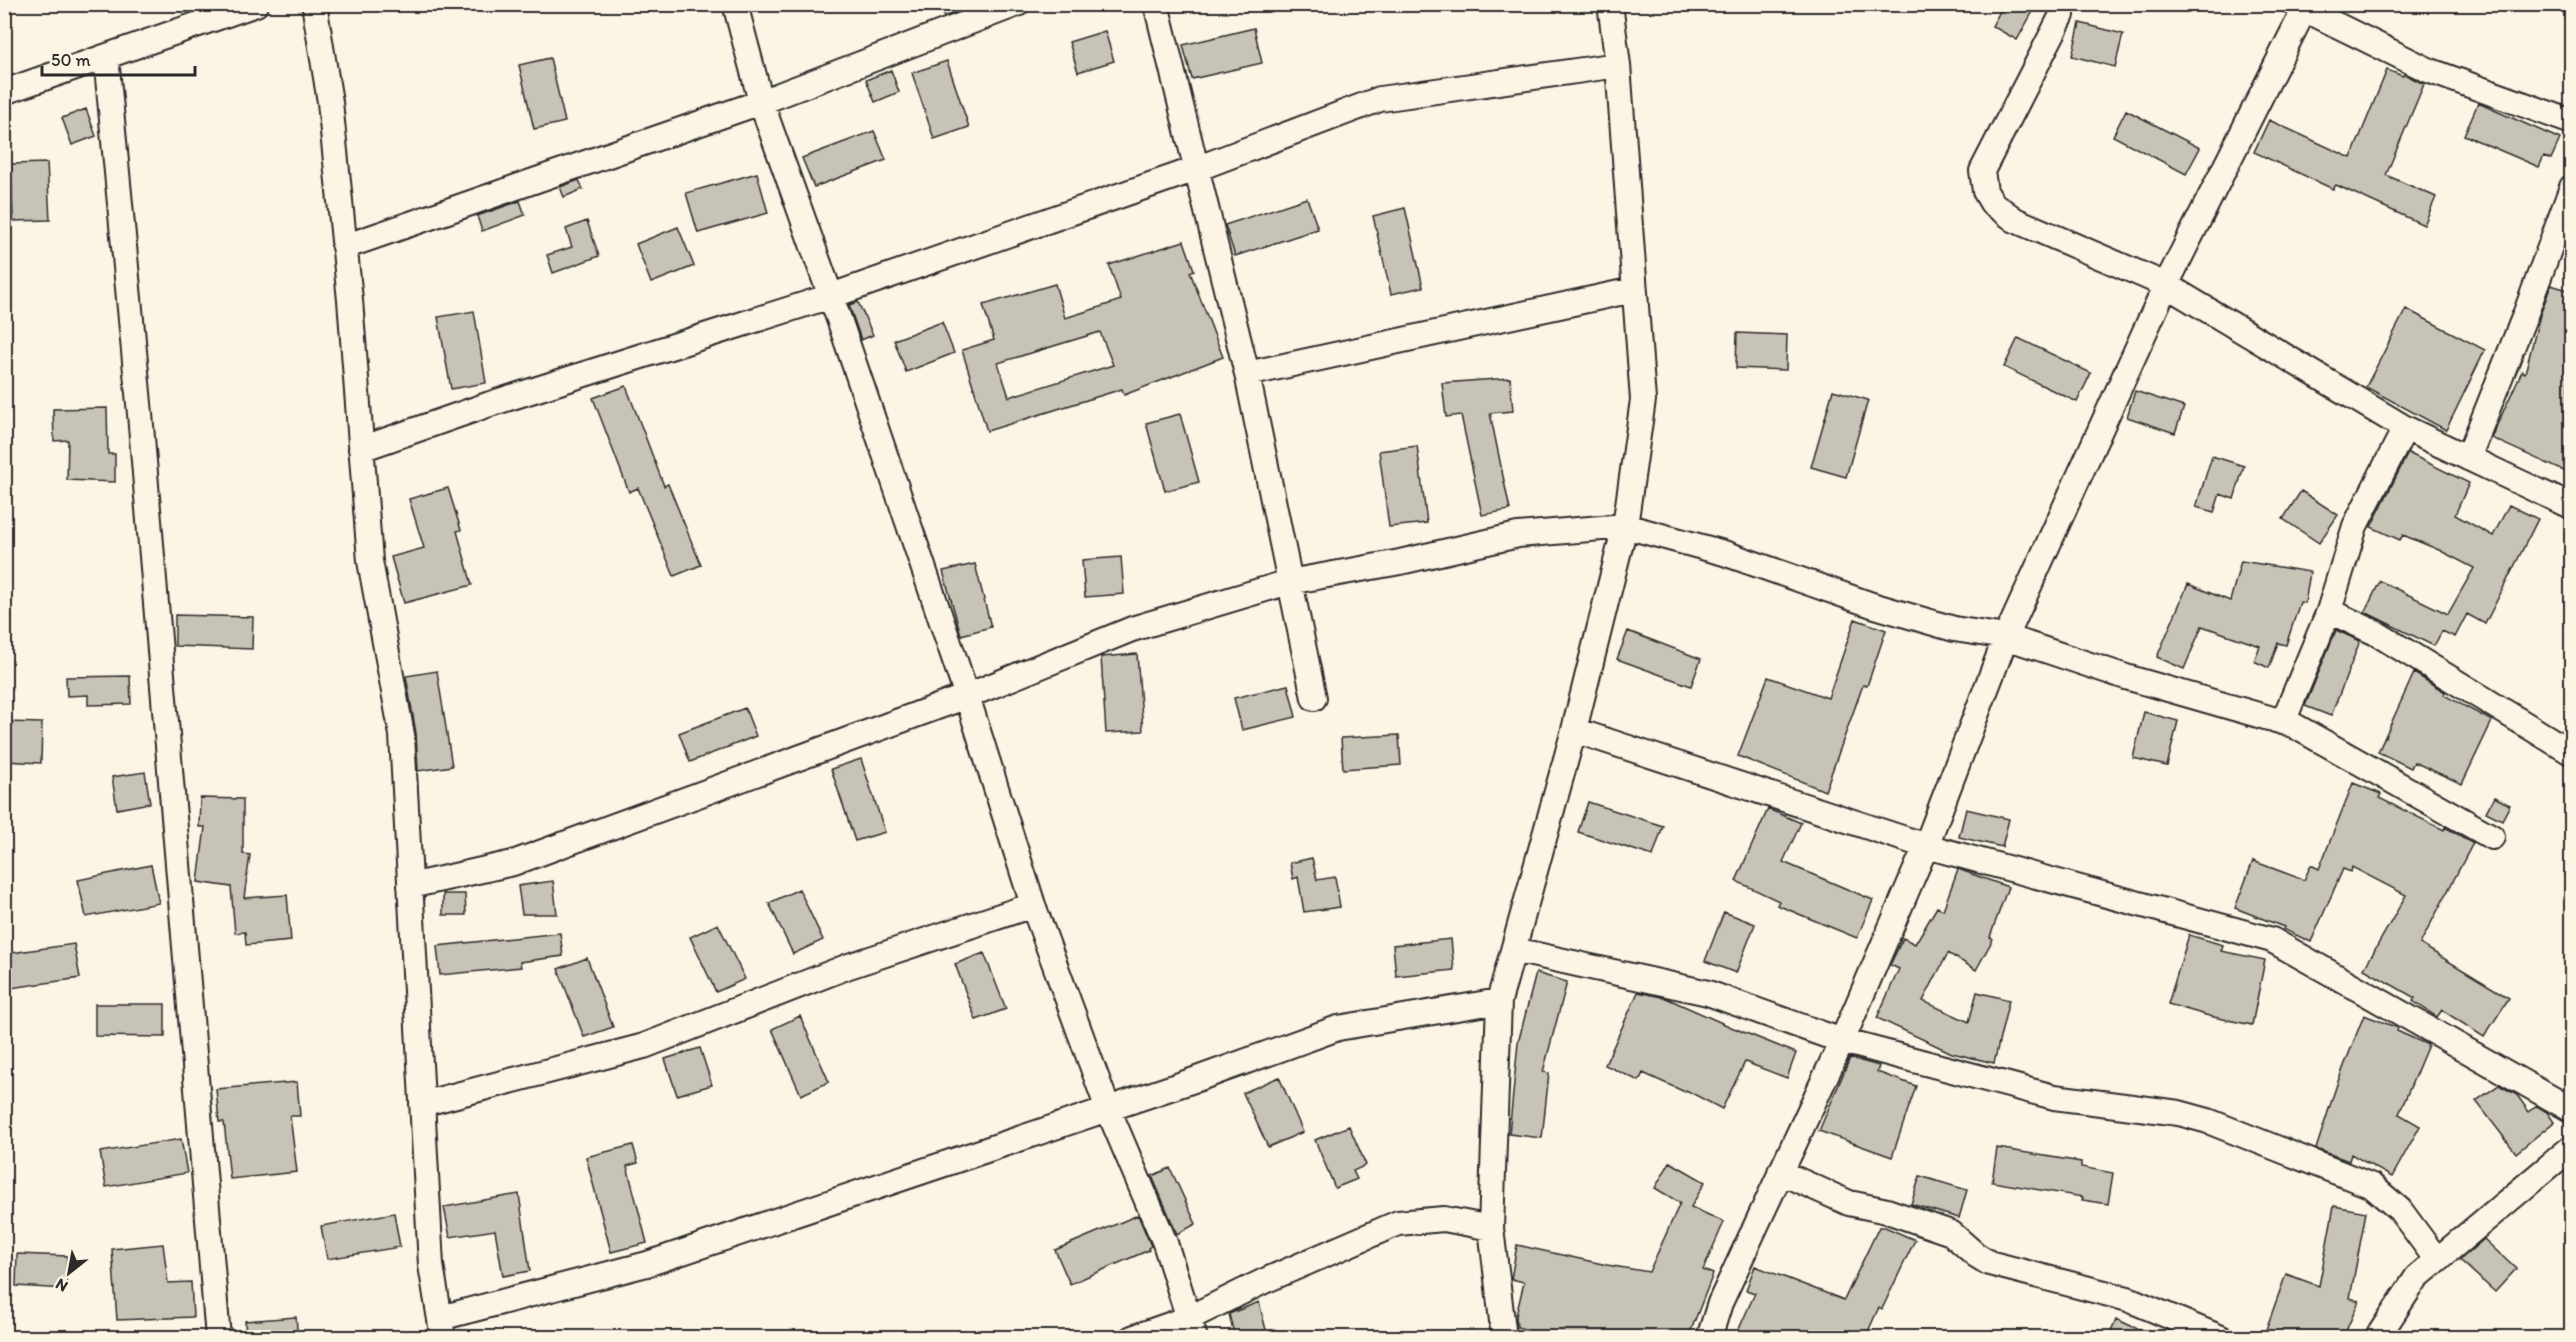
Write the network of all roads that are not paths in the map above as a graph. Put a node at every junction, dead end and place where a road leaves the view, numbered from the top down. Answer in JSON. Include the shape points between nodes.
{"nodes":[{"id":1,"x":256,"y":4,"type":"edge"},
{"id":2,"x":314,"y":4,"type":"edge"},
{"id":3,"x":735,"y":4,"type":"edge"},
{"id":4,"x":1017,"y":4,"type":"edge"},
{"id":5,"x":1156,"y":4,"type":"edge"},
{"id":6,"x":1610,"y":4,"type":"edge"},
{"id":7,"x":2302,"y":6,"type":"edge"},
{"id":8,"x":2062,"y":15,"type":"dead end"},
{"id":9,"x":106,"y":57,"type":"junction"},
{"id":10,"x":1618,"y":65,"type":"junction"},
{"id":11,"x":4,"y":92,"type":"edge"},
{"id":12,"x":761,"y":102,"type":"junction"},
{"id":13,"x":2571,"y":122,"type":"edge"},
{"id":14,"x":1196,"y":169,"type":"junction"},
{"id":15,"x":2571,"y":187,"type":"edge"},
{"id":16,"x":344,"y":247,"type":"junction"},
{"id":17,"x":2166,"y":285,"type":"junction"},
{"id":18,"x":1633,"y":290,"type":"junction"},
{"id":19,"x":831,"y":296,"type":"junction"},
{"id":20,"x":1247,"y":374,"type":"junction"},
{"id":21,"x":2405,"y":428,"type":"junction"},
{"id":22,"x":361,"y":449,"type":"junction"},
{"id":23,"x":2468,"y":458,"type":"junction"},
{"id":24,"x":2571,"y":507,"type":"edge"},
{"id":25,"x":1625,"y":526,"type":"junction"},
{"id":26,"x":1289,"y":582,"type":"junction"},
{"id":27,"x":2329,"y":611,"type":"junction"},
{"id":28,"x":2006,"y":637,"type":"junction"},
{"id":29,"x":968,"y":696,"type":"junction"},
{"id":30,"x":1314,"y":698,"type":"dead end"},
{"id":31,"x":2283,"y":722,"type":"junction"},
{"id":32,"x":1574,"y":730,"type":"junction"},
{"id":33,"x":2571,"y":753,"type":"edge"},
{"id":34,"x":2492,"y":837,"type":"dead end"},
{"id":35,"x":1926,"y":846,"type":"junction"},
{"id":36,"x":410,"y":886,"type":"junction"},
{"id":37,"x":1033,"y":905,"type":"junction"},
{"id":38,"x":1514,"y":950,"type":"junction"},
{"id":39,"x":1499,"y":1001,"type":"junction"},
{"id":40,"x":1842,"y":1041,"type":"junction"},
{"id":41,"x":422,"y":1104,"type":"junction"},
{"id":42,"x":1108,"y":1109,"type":"junction"},
{"id":43,"x":2571,"y":1110,"type":"edge"},
{"id":44,"x":2571,"y":1147,"type":"edge"},
{"id":45,"x":1780,"y":1172,"type":"junction"},
{"id":46,"x":1491,"y":1228,"type":"junction"},
{"id":47,"x":2437,"y":1260,"type":"junction"},
{"id":48,"x":441,"y":1328,"type":"edge"},
{"id":49,"x":1192,"y":1328,"type":"edge"},
{"id":50,"x":218,"y":1338,"type":"edge"},
{"id":51,"x":1132,"y":1338,"type":"edge"},
{"id":52,"x":1504,"y":1338,"type":"edge"},
{"id":53,"x":1709,"y":1338,"type":"edge"},
{"id":54,"x":2221,"y":1338,"type":"edge"},
{"id":55,"x":2377,"y":1338,"type":"edge"}],
"edges":[{"from":1,"to":9,"type":"street"},
{"from":2,"to":16,"type":"street","via":[[330,102]]},
{"from":3,"to":12,"type":"street"},
{"from":4,"to":12,"type":"street"},
{"from":5,"to":14,"type":"street"},
{"from":6,"to":10,"type":"street"},
{"from":7,"to":13,"type":"street","via":[[2428,70]]},
{"from":7,"to":17,"type":"street"},
{"from":8,"to":17,"type":"street","via":[[1983,171],[1985,191],[1992,203],[2015,220]]},
{"from":9,"to":11,"type":"street"},
{"from":9,"to":50,"type":"street","via":[[141,414]]},
{"from":10,"to":14,"type":"street","via":[[1380,99]]},
{"from":10,"to":18,"type":"street"},
{"from":12,"to":16,"type":"street"},
{"from":12,"to":19,"type":"street"},
{"from":14,"to":19,"type":"street"},
{"from":14,"to":20,"type":"street"},
{"from":15,"to":23,"type":"street"},
{"from":16,"to":22,"type":"street"},
{"from":17,"to":21,"type":"street"},
{"from":17,"to":28,"type":"street"},
{"from":18,"to":20,"type":"street"},
{"from":18,"to":25,"type":"street","via":[[1642,400]]},
{"from":19,"to":22,"type":"street"},
{"from":19,"to":29,"type":"street"},
{"from":20,"to":26,"type":"street"},
{"from":21,"to":23,"type":"street"},
{"from":21,"to":27,"type":"street","via":[[2355,526]]},
{"from":22,"to":36,"type":"street","via":[[370,561],[402,735]]},
{"from":23,"to":24,"type":"street"},
{"from":25,"to":26,"type":"street","via":[[1518,535]]},
{"from":25,"to":28,"type":"street","via":[[1724,553],[1954,629]]},
{"from":25,"to":32,"type":"street"},
{"from":26,"to":29,"type":"street","via":[[1132,629]]},
{"from":26,"to":30,"type":"street"},
{"from":27,"to":31,"type":"street"},
{"from":27,"to":33,"type":"street","via":[[2376,633]]},
{"from":28,"to":31,"type":"street","via":[[2126,677]]},
{"from":28,"to":35,"type":"street"},
{"from":29,"to":36,"type":"street","via":[[513,863]]},
{"from":29,"to":37,"type":"street"},
{"from":31,"to":34,"type":"street"},
{"from":32,"to":35,"type":"street"},
{"from":32,"to":38,"type":"street"},
{"from":35,"to":40,"type":"street"},
{"from":35,"to":43,"type":"street","via":[[2272,940]]},
{"from":36,"to":41,"type":"street"},
{"from":37,"to":41,"type":"street","via":[[849,966],[644,1046]]},
{"from":37,"to":42,"type":"street"},
{"from":38,"to":39,"type":"street"},
{"from":38,"to":40,"type":"street","via":[[1708,993]]},
{"from":39,"to":42,"type":"street","via":[[1338,1028]]},
{"from":39,"to":46,"type":"street"},
{"from":40,"to":45,"type":"street"},
{"from":40,"to":47,"type":"street","via":[[2054,1096],[2179,1113],[2208,1121],[2372,1186],[2400,1210]]},
{"from":41,"to":48,"type":"street","via":[[431,1265]]},
{"from":42,"to":48,"type":"street","via":[[647,1264]]},
{"from":42,"to":49,"type":"street","via":[[1165,1243]]},
{"from":44,"to":47,"type":"street"},
{"from":45,"to":53,"type":"street","via":[[1720,1303]]},
{"from":45,"to":54,"type":"street","via":[[1849,1203],[1887,1211],[1951,1233],[1989,1263],[2128,1299]]},
{"from":46,"to":49,"type":"street","via":[[1444,1219],[1398,1223],[1262,1282]]},
{"from":46,"to":52,"type":"street"},
{"from":47,"to":55,"type":"street","via":[[2417,1277]]},
{"from":49,"to":51,"type":"street"}]}
